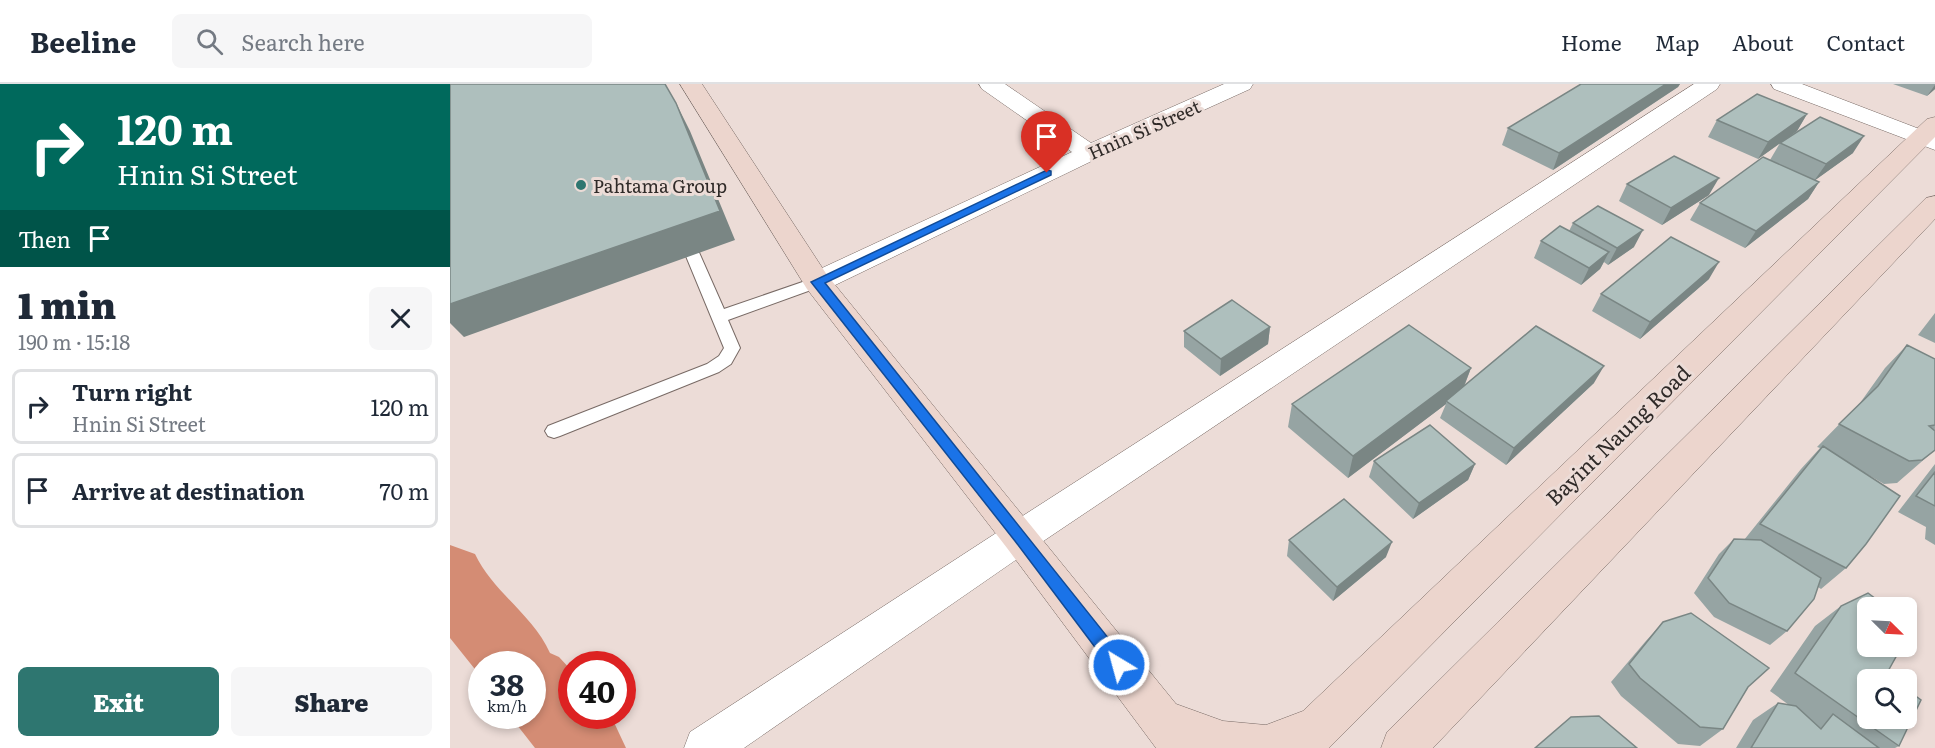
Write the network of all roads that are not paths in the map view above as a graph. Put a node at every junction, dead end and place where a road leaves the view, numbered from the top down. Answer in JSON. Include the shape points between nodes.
{"nodes":[{"id":1,"x":691,"y":84,"type":"edge"},
{"id":2,"x":990,"y":84,"type":"edge"},
{"id":3,"x":1242,"y":84,"type":"edge"},
{"id":4,"x":1709,"y":84,"type":"edge"},
{"id":5,"x":1782,"y":84,"type":"edge"},
{"id":6,"x":1930,"y":135,"type":"edge"},
{"id":7,"x":1089,"y":153,"type":"junction"},
{"id":8,"x":1935,"y":204,"type":"edge"},
{"id":9,"x":679,"y":222,"type":"edge"},
{"id":10,"x":817,"y":282,"type":"junction"},
{"id":11,"x":719,"y":317,"type":"junction"},
{"id":12,"x":554,"y":430,"type":"dead end"},
{"id":13,"x":1020,"y":537,"type":"junction"},
{"id":14,"x":1311,"y":738,"type":"edge"},
{"id":15,"x":1172,"y":739,"type":"edge"},
{"id":16,"x":706,"y":748,"type":"edge"},
{"id":17,"x":1403,"y":748,"type":"edge"}],
"edges":[{"from":1,"to":10,"type":"main road"},
{"from":2,"to":7,"type":"street"},
{"from":3,"to":7,"type":"street","name":"Hnin Si Street"},
{"from":4,"to":13,"type":"street"},
{"from":5,"to":6,"type":"street"},
{"from":6,"to":14,"type":"main road","name":"Bayint Naung Road"},
{"from":7,"to":10,"type":"street","name":"Hnin Si Street"},
{"from":8,"to":17,"type":"main road"},
{"from":9,"to":11,"type":"lane"},
{"from":10,"to":11,"type":"lane"},
{"from":10,"to":13,"type":"main road"},
{"from":11,"to":12,"type":"lane","via":[[732,348],[725,360]]},
{"from":13,"to":15,"type":"main road"},
{"from":13,"to":16,"type":"street"},
{"from":14,"to":15,"type":"main road","via":[[1266,747]]}]}
